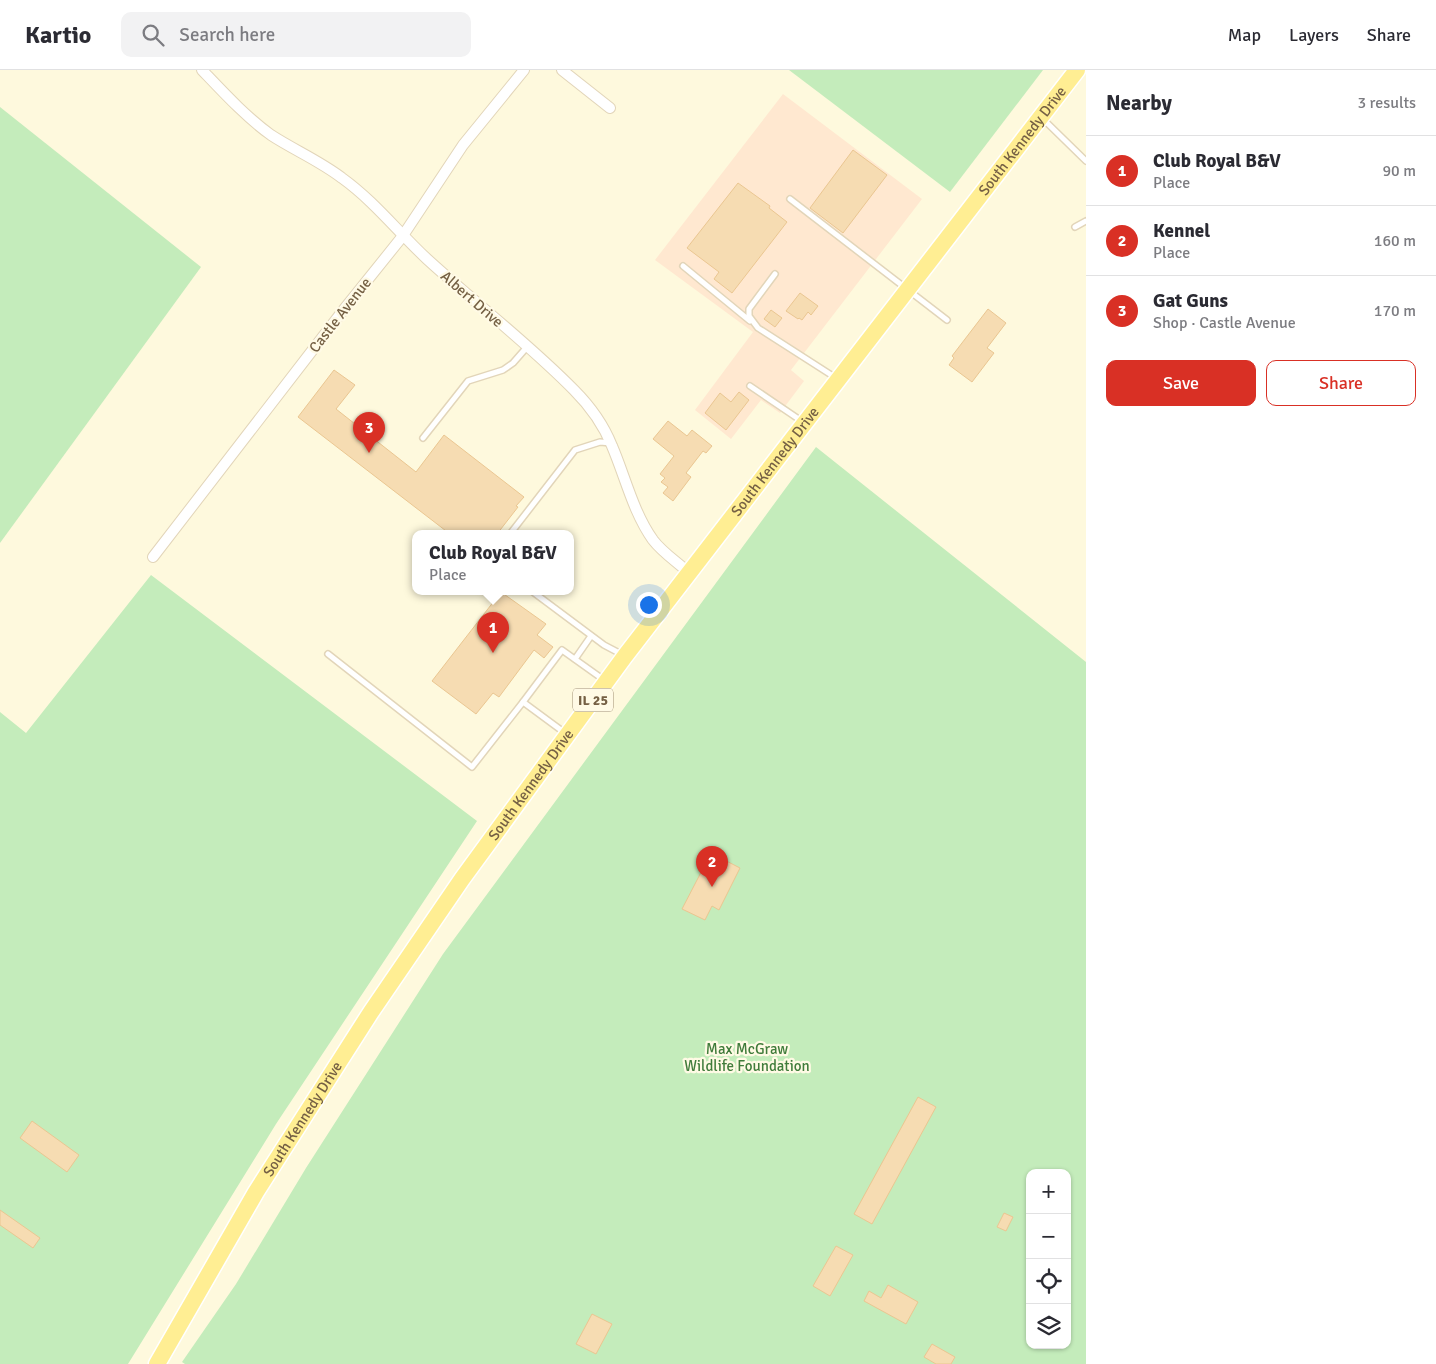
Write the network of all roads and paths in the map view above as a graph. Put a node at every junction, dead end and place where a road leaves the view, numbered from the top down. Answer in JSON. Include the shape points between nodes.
{"nodes":[{"id":1,"x":202,"y":70,"type":"edge"},
{"id":2,"x":524,"y":70,"type":"edge"},
{"id":3,"x":562,"y":70,"type":"edge"},
{"id":4,"x":1077,"y":70,"type":"edge"},
{"id":5,"x":610,"y":108,"type":"dead end"},
{"id":6,"x":1041,"y":118,"type":"junction"},
{"id":7,"x":1086,"y":161,"type":"edge"},
{"id":8,"x":790,"y":199,"type":"dead end"},
{"id":9,"x":1086,"y":221,"type":"edge"},
{"id":10,"x":1075,"y":227,"type":"dead end"},
{"id":11,"x":402,"y":237,"type":"junction"},
{"id":12,"x":683,"y":266,"type":"dead end"},
{"id":13,"x":775,"y":274,"type":"dead end"},
{"id":14,"x":908,"y":289,"type":"junction"},
{"id":15,"x":947,"y":320,"type":"dead end"},
{"id":16,"x":758,"y":328,"type":"junction"},
{"id":17,"x":527,"y":347,"type":"junction"},
{"id":18,"x":839,"y":379,"type":"junction"},
{"id":19,"x":750,"y":386,"type":"dead end"},
{"id":20,"x":805,"y":423,"type":"junction"},
{"id":21,"x":423,"y":438,"type":"dead end"},
{"id":22,"x":611,"y":443,"type":"junction"},
{"id":23,"x":513,"y":530,"type":"edge"},
{"id":24,"x":152,"y":557,"type":"dead end"},
{"id":25,"x":689,"y":573,"type":"junction"},
{"id":26,"x":537,"y":595,"type":"edge"},
{"id":27,"x":591,"y":636,"type":"junction"},
{"id":28,"x":328,"y":654,"type":"dead end"},
{"id":29,"x":626,"y":656,"type":"junction"},
{"id":30,"x":575,"y":659,"type":"junction"},
{"id":31,"x":606,"y":682,"type":"junction"},
{"id":32,"x":523,"y":702,"type":"junction"},
{"id":33,"x":568,"y":734,"type":"junction"},
{"id":34,"x":157,"y":1364,"type":"edge"}],
"edges":[{"from":1,"to":11,"type":"street","name":"Albert Drive","via":[[271,134],[342,177],[379,210]]},
{"from":2,"to":11,"type":"street","name":"Castle Avenue","via":[[464,145]]},
{"from":3,"to":5,"type":"street"},
{"from":4,"to":6,"type":"main road","name":"South Kennedy Drive","number":"IL 25"},
{"from":6,"to":7,"type":"lane"},
{"from":6,"to":14,"type":"main road","name":"South Kennedy Drive","number":"IL 25"},
{"from":8,"to":14,"type":"lane"},
{"from":9,"to":10,"type":"lane"},
{"from":11,"to":17,"type":"street","name":"Albert Drive"},
{"from":11,"to":24,"type":"street","name":"Castle Avenue"},
{"from":12,"to":16,"type":"lane"},
{"from":13,"to":16,"type":"lane","via":[[749,308],[748,316]]},
{"from":14,"to":15,"type":"lane"},
{"from":14,"to":18,"type":"main road","name":"South Kennedy Drive","number":"IL 25"},
{"from":16,"to":18,"type":"lane"},
{"from":17,"to":21,"type":"lane","via":[[503,370],[468,381]]},
{"from":17,"to":22,"type":"street","name":"Albert Drive","via":[[585,402]]},
{"from":18,"to":20,"type":"main road","name":"South Kennedy Drive","number":"IL 25"},
{"from":19,"to":20,"type":"lane"},
{"from":20,"to":25,"type":"main road","name":"South Kennedy Drive","number":"IL 25"},
{"from":22,"to":23,"type":"lane","via":[[600,442],[575,450]]},
{"from":22,"to":25,"type":"street","name":"Albert Drive","via":[[653,540]]},
{"from":25,"to":29,"type":"main road","name":"South Kennedy Drive","number":"IL 25"},
{"from":26,"to":27,"type":"lane"},
{"from":27,"to":29,"type":"lane"},
{"from":27,"to":30,"type":"lane"},
{"from":28,"to":32,"type":"lane","via":[[472,767]]},
{"from":29,"to":31,"type":"main road","name":"South Kennedy Drive","number":"IL 25"},
{"from":30,"to":31,"type":"lane"},
{"from":30,"to":32,"type":"lane","via":[[562,650]]},
{"from":31,"to":33,"type":"main road","name":"South Kennedy Drive","number":"IL 25"},
{"from":32,"to":33,"type":"lane"},
{"from":33,"to":34,"type":"main road","name":"South Kennedy Drive","number":"IL 25","via":[[462,878],[371,1012],[244,1211]]}]}
